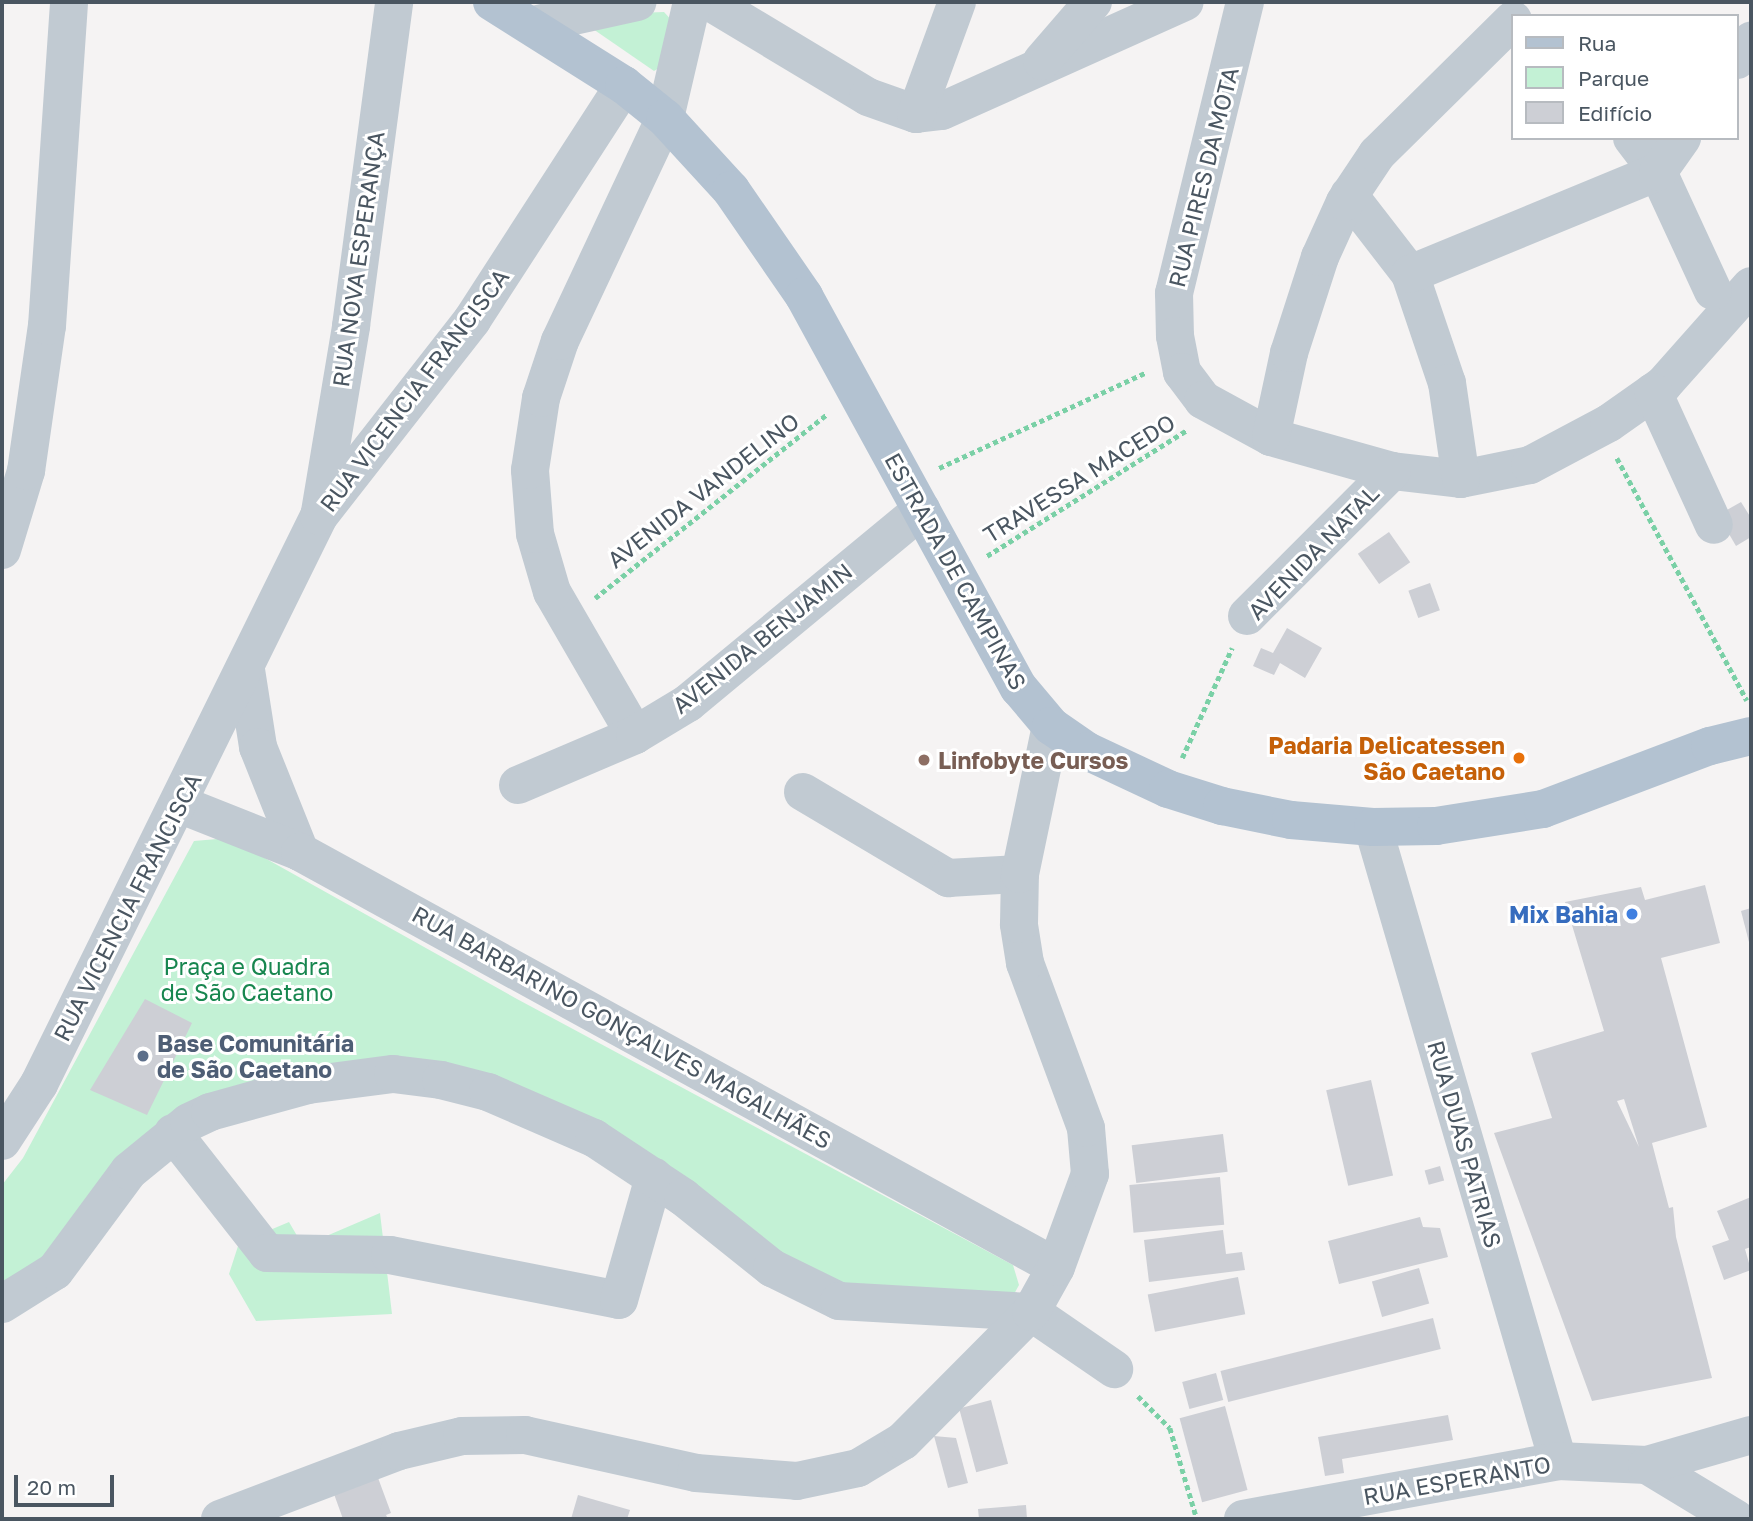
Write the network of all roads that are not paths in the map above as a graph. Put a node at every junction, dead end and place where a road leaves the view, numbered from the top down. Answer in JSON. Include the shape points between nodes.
{"nodes":[{"id":1,"x":69,"y":2,"type":"edge"},
{"id":2,"x":394,"y":2,"type":"edge"},
{"id":3,"x":492,"y":2,"type":"edge"},
{"id":4,"x":638,"y":2,"type":"edge"},
{"id":5,"x":692,"y":2,"type":"edge"},
{"id":6,"x":710,"y":2,"type":"edge"},
{"id":7,"x":957,"y":2,"type":"edge"},
{"id":8,"x":1093,"y":2,"type":"edge"},
{"id":9,"x":1185,"y":2,"type":"edge"},
{"id":10,"x":1245,"y":2,"type":"edge"},
{"id":11,"x":1512,"y":22,"type":"edge"},
{"id":12,"x":533,"y":25,"type":"junction"},
{"id":13,"x":1751,"y":41,"type":"edge"},
{"id":14,"x":1739,"y":58,"type":"edge"},
{"id":15,"x":1028,"y":75,"type":"junction"},
{"id":16,"x":624,"y":85,"type":"junction"},
{"id":17,"x":916,"y":114,"type":"junction"},
{"id":18,"x":665,"y":118,"type":"junction"},
{"id":19,"x":1634,"y":140,"type":"edge"},
{"id":20,"x":1681,"y":140,"type":"edge"},
{"id":21,"x":1658,"y":172,"type":"junction"},
{"id":22,"x":1349,"y":195,"type":"junction"},
{"id":23,"x":1410,"y":274,"type":"junction"},
{"id":24,"x":1740,"y":296,"type":"edge"},
{"id":25,"x":1653,"y":392,"type":"junction"},
{"id":26,"x":1271,"y":437,"type":"junction"},
{"id":27,"x":1392,"y":471,"type":"junction"},
{"id":28,"x":1461,"y":479,"type":"junction"},
{"id":29,"x":913,"y":497,"type":"junction"},
{"id":30,"x":319,"y":516,"type":"junction"},
{"id":31,"x":1714,"y":525,"type":"dead end"},
{"id":32,"x":2,"y":550,"type":"edge"},
{"id":33,"x":1247,"y":615,"type":"road end"},
{"id":34,"x":246,"y":670,"type":"junction"},
{"id":35,"x":1751,"y":707,"type":"edge"},
{"id":36,"x":1051,"y":726,"type":"junction"},
{"id":37,"x":635,"y":735,"type":"junction"},
{"id":38,"x":1751,"y":736,"type":"edge"},
{"id":39,"x":1710,"y":746,"type":"junction"},
{"id":40,"x":518,"y":785,"type":"dead end"},
{"id":41,"x":803,"y":792,"type":"dead end"},
{"id":42,"x":179,"y":804,"type":"junction"},
{"id":43,"x":1373,"y":827,"type":"junction"},
{"id":44,"x":300,"y":852,"type":"junction"},
{"id":45,"x":1020,"y":874,"type":"junction"},
{"id":46,"x":173,"y":1133,"type":"junction"},
{"id":47,"x":2,"y":1141,"type":"edge"},
{"id":48,"x":654,"y":1177,"type":"junction"},
{"id":49,"x":1056,"y":1267,"type":"junction"},
{"id":50,"x":3,"y":1303,"type":"edge"},
{"id":51,"x":1031,"y":1312,"type":"junction"},
{"id":52,"x":1114,"y":1369,"type":"road end"},
{"id":53,"x":1751,"y":1435,"type":"edge"},
{"id":54,"x":1558,"y":1461,"type":"junction"},
{"id":55,"x":1647,"y":1465,"type":"junction"},
{"id":56,"x":220,"y":1519,"type":"edge"},
{"id":57,"x":1243,"y":1519,"type":"edge"},
{"id":58,"x":1736,"y":1519,"type":"edge"}],
"edges":[{"from":1,"to":32,"type":"street","via":[[47,326],[26,471]]},
{"from":2,"to":30,"type":"street","name":"RUA NOVA ESPERANÇA","via":[[351,326]]},
{"from":3,"to":12,"type":"main road","name":"ESTRADA DE CAMPINAS"},
{"from":4,"to":12,"type":"street"},
{"from":5,"to":18,"type":"street"},
{"from":6,"to":17,"type":"street","via":[[867,97]]},
{"from":7,"to":17,"type":"street"},
{"from":8,"to":15,"type":"street"},
{"from":9,"to":15,"type":"street"},
{"from":10,"to":26,"type":"street","name":"RUA PIRES DA MOTA","via":[[1174,293],[1182,372],[1203,400]]},
{"from":11,"to":22,"type":"street","via":[[1377,154]]},
{"from":12,"to":16,"type":"main road","name":"ESTRADA DE CAMPINAS"},
{"from":13,"to":14,"type":"street"},
{"from":15,"to":17,"type":"street","via":[[942,111]]},
{"from":16,"to":18,"type":"main road","name":"ESTRADA DE CAMPINAS"},
{"from":16,"to":30,"type":"street","name":"RUA VICENCIA FRANCISCA","via":[[472,320]]},
{"from":18,"to":29,"type":"main road","name":"ESTRADA DE CAMPINAS","via":[[731,190],[804,296]]},
{"from":18,"to":37,"type":"street","via":[[560,341],[541,398],[530,470],[535,534],[552,592]]},
{"from":19,"to":21,"type":"street"},
{"from":20,"to":21,"type":"street"},
{"from":21,"to":23,"type":"street"},
{"from":21,"to":24,"type":"street"},
{"from":22,"to":23,"type":"street"},
{"from":22,"to":26,"type":"street","via":[[1320,257],[1289,353]]},
{"from":23,"to":28,"type":"street","via":[[1447,383]]},
{"from":24,"to":25,"type":"street","name":"RUA PIRES DA MOTA"},
{"from":25,"to":28,"type":"street","name":"RUA PIRES DA MOTA","via":[[1601,427],[1530,465]]},
{"from":25,"to":31,"type":"street"},
{"from":26,"to":27,"type":"street","name":"RUA PIRES DA MOTA"},
{"from":27,"to":28,"type":"street","name":"RUA PIRES DA MOTA"},
{"from":27,"to":33,"type":"street","name":"AVENIDA NATAL"},
{"from":29,"to":36,"type":"main road","name":"ESTRADA DE CAMPINAS","via":[[1019,688]]},
{"from":29,"to":37,"type":"street","name":"AVENIDA BENJAMIN","via":[[688,703]]},
{"from":30,"to":34,"type":"street","name":"RUA VICENCIA FRANCISCA"},
{"from":34,"to":42,"type":"street","name":"RUA VICENCIA FRANCISCA"},
{"from":34,"to":44,"type":"street","via":[[258,747]]},
{"from":35,"to":39,"type":"main road"},
{"from":36,"to":43,"type":"main road","name":"ESTRADA DE CAMPINAS","via":[[1087,751],[1168,789],[1222,806],[1291,820]]},
{"from":36,"to":45,"type":"street"},
{"from":37,"to":40,"type":"street","name":"AVENIDA BENJAMIN"},
{"from":38,"to":39,"type":"main road","name":"ESTRADA DE CAMPINAS"},
{"from":39,"to":43,"type":"main road","name":"ESTRADA DE CAMPINAS","via":[[1542,809],[1489,821]]},
{"from":41,"to":45,"type":"street","via":[[948,878]]},
{"from":42,"to":44,"type":"street","name":"RUA BARBARINO GONÇALVES MAGALHÃES"},
{"from":42,"to":47,"type":"street","name":"RUA VICENCIA FRANCISCA","via":[[39,1084]]},
{"from":43,"to":54,"type":"street","name":"RUA DUAS PATRIAS"},
{"from":44,"to":49,"type":"street","name":"RUA BARBARINO GONÇALVES MAGALHÃES"},
{"from":45,"to":49,"type":"street","via":[[1019,923],[1026,962],[1086,1128],[1090,1174]]},
{"from":46,"to":48,"type":"street","via":[[210,1112],[308,1085],[393,1074],[441,1080],[539,1111],[594,1138]]},
{"from":46,"to":48,"type":"street","via":[[267,1253],[390,1255],[619,1300]]},
{"from":46,"to":50,"type":"street","via":[[129,1171],[55,1271]]},
{"from":48,"to":51,"type":"street","via":[[772,1268],[839,1301]]},
{"from":49,"to":51,"type":"street"},
{"from":51,"to":52,"type":"street"},
{"from":51,"to":56,"type":"street","via":[[903,1441],[858,1468],[797,1481],[696,1473],[525,1435],[462,1436],[400,1451]]},
{"from":53,"to":55,"type":"street","name":"RUA ESPERANTO"},
{"from":54,"to":55,"type":"street","name":"RUA ESPERANTO"},
{"from":54,"to":57,"type":"street","name":"RUA ESPERANTO"},
{"from":55,"to":58,"type":"street"}]}
